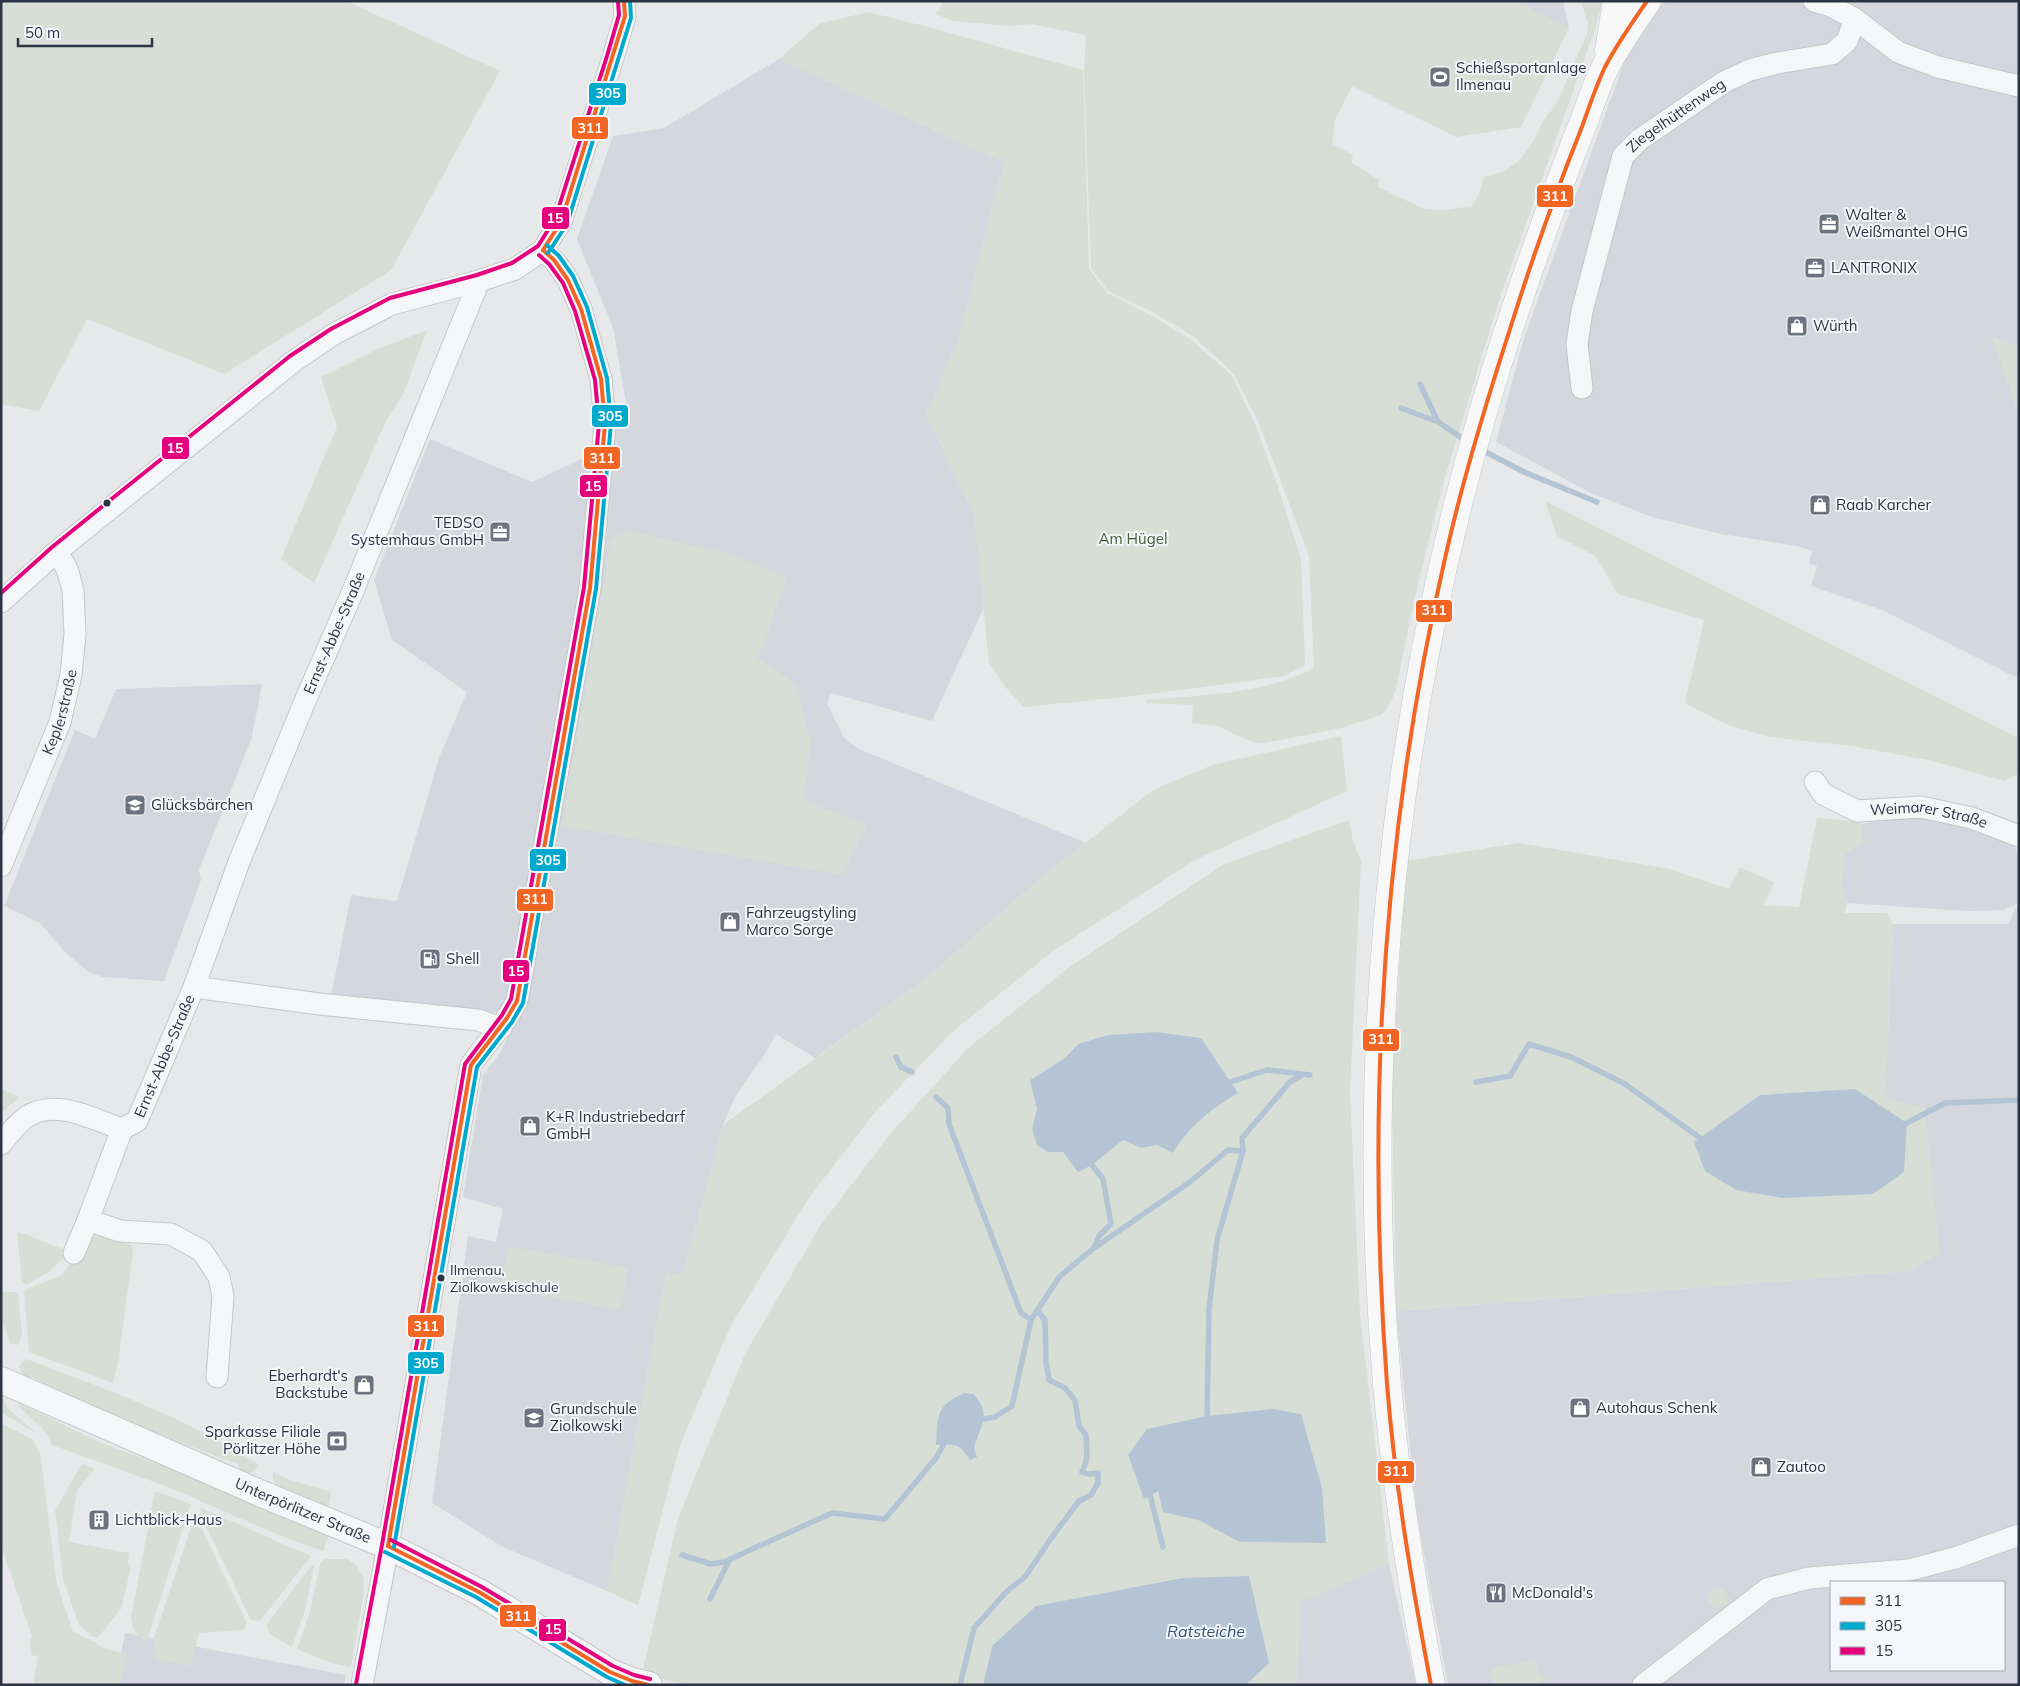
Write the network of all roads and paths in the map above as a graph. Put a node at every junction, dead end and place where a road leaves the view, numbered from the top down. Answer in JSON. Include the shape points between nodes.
{"nodes":[{"id":1,"x":624,"y":1,"type":"edge"},
{"id":2,"x":1618,"y":1,"type":"edge"},
{"id":3,"x":1647,"y":1,"type":"edge"},
{"id":4,"x":1814,"y":1,"type":"edge"},
{"id":5,"x":1855,"y":19,"type":"junction"},
{"id":6,"x":1607,"y":62,"type":"junction"},
{"id":7,"x":2019,"y":86,"type":"edge"},
{"id":8,"x":543,"y":250,"type":"junction"},
{"id":9,"x":479,"y":281,"type":"junction"},
{"id":10,"x":1582,"y":388,"type":"dead end"},
{"id":11,"x":55,"y":553,"type":"junction"},
{"id":12,"x":1,"y":602,"type":"edge"},
{"id":13,"x":1815,"y":782,"type":"dead end"},
{"id":14,"x":2019,"y":836,"type":"edge"},
{"id":15,"x":1,"y":866,"type":"edge"},
{"id":16,"x":194,"y":987,"type":"junction"},
{"id":17,"x":501,"y":1028,"type":"junction"},
{"id":18,"x":122,"y":1130,"type":"junction"},
{"id":19,"x":1,"y":1144,"type":"edge"},
{"id":20,"x":88,"y":1220,"type":"junction"},
{"id":21,"x":74,"y":1253,"type":"dead end"},
{"id":22,"x":217,"y":1377,"type":"dead end"},
{"id":23,"x":1,"y":1380,"type":"edge"},
{"id":24,"x":2019,"y":1535,"type":"edge"},
{"id":25,"x":388,"y":1546,"type":"junction"},
{"id":26,"x":362,"y":1685,"type":"edge"},
{"id":27,"x":649,"y":1685,"type":"edge"},
{"id":28,"x":1431,"y":1685,"type":"edge"},
{"id":29,"x":1643,"y":1685,"type":"edge"}],
"edges":[{"from":1,"to":8,"type":"street","via":[[625,16],[561,222]]},
{"from":2,"to":6,"type":"main road"},
{"from":3,"to":6,"type":"main road"},
{"from":4,"to":5,"type":"street"},
{"from":5,"to":7,"type":"street","via":[[1898,52],[1938,67]]},
{"from":5,"to":10,"type":"street","name":"Ziegelhüttenweg","via":[[1847,41],[1832,54],[1768,65],[1724,82],[1638,140],[1623,156],[1582,311],[1578,344]]},
{"from":6,"to":28,"type":"main road","via":[[1508,330],[1462,489],[1431,624],[1407,754],[1397,837],[1380,1031],[1377,1201],[1389,1402],[1407,1551]]},
{"from":8,"to":9,"type":"street","via":[[515,269]]},
{"from":8,"to":17,"type":"street","via":[[568,280],[581,308],[601,380],[604,424],[590,588],[517,1001]]},
{"from":9,"to":11,"type":"street","via":[[392,304],[334,334],[294,361]]},
{"from":9,"to":16,"type":"street","name":"Ernst-Abbe-Straße","via":[[354,591],[239,862]]},
{"from":11,"to":12,"type":"street"},
{"from":11,"to":15,"type":"street","name":"Keplerstraße","via":[[68,572],[73,590],[75,634],[71,675],[60,722]]},
{"from":13,"to":14,"type":"street","name":"Weimarer Straße","via":[[1823,794],[1857,812],[1921,807],[1972,818]]},
{"from":16,"to":17,"type":"street","name":"Ernst-Abbe-Straße","via":[[478,1020]]},
{"from":16,"to":18,"type":"street","name":"Ernst-Abbe-Straße","via":[[138,1121]]},
{"from":17,"to":25,"type":"street","via":[[471,1066]]},
{"from":18,"to":19,"type":"street","name":"Ernst-Abbe-Straße","via":[[63,1109],[40,1110],[28,1116]]},
{"from":18,"to":20,"type":"street"},
{"from":20,"to":21,"type":"street"},
{"from":20,"to":22,"type":"street","via":[[120,1230],[171,1234],[202,1251],[219,1277],[222,1296]]},
{"from":23,"to":25,"type":"street","name":"Unterpörlitzer Straße"},
{"from":24,"to":29,"type":"street","via":[[1955,1558],[1909,1570],[1809,1578],[1766,1589]]},
{"from":25,"to":26,"type":"street"},
{"from":25,"to":27,"type":"street","name":"Unterpörlitzer Straße","via":[[479,1592],[610,1672]]}]}
